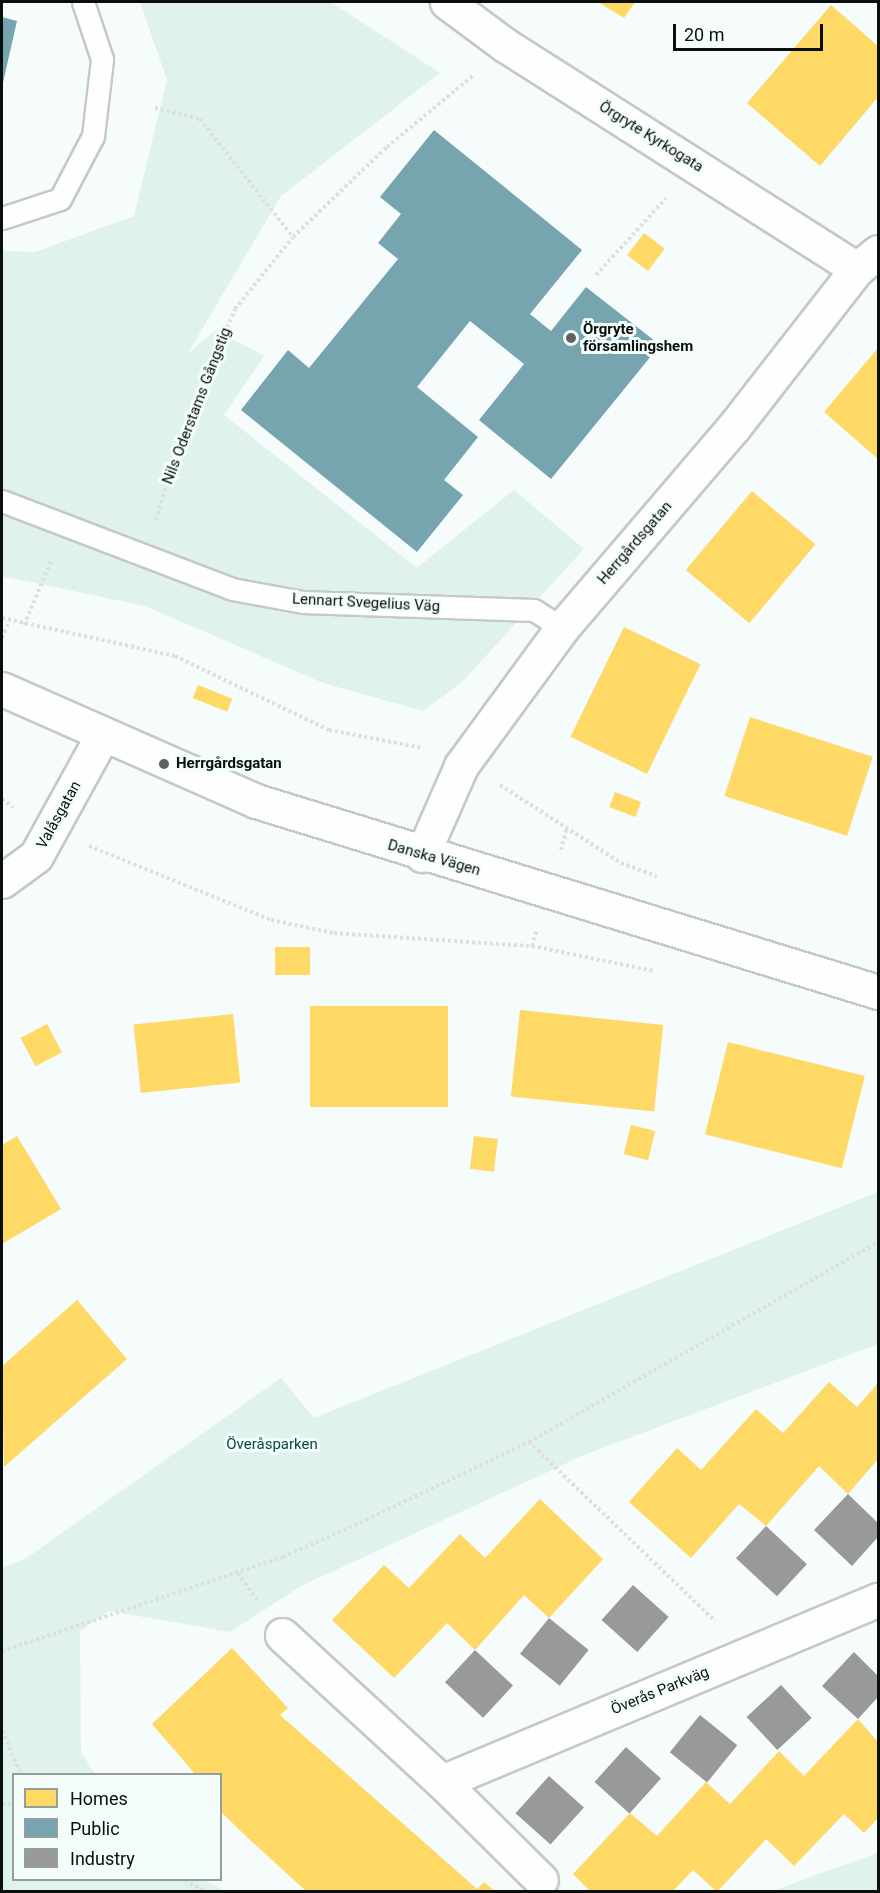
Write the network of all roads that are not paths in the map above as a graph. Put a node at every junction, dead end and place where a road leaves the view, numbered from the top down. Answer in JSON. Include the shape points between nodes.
{"nodes":[{"id":1,"x":82,"y":2,"type":"edge"},
{"id":2,"x":447,"y":2,"type":"edge"},
{"id":3,"x":2,"y":218,"type":"edge"},
{"id":4,"x":868,"y":260,"type":"edge"},
{"id":5,"x":2,"y":501,"type":"edge"},
{"id":6,"x":562,"y":628,"type":"junction"},
{"id":7,"x":2,"y":689,"type":"edge"},
{"id":8,"x":102,"y":736,"type":"junction"},
{"id":9,"x":422,"y":855,"type":"junction"},
{"id":10,"x":2,"y":881,"type":"edge"},
{"id":11,"x":879,"y":992,"type":"edge"},
{"id":12,"x":879,"y":1600,"type":"edge"},
{"id":13,"x":282,"y":1635,"type":"dead end"},
{"id":14,"x":442,"y":1782,"type":"junction"},
{"id":15,"x":541,"y":1880,"type":"dead end"}],
"edges":[{"from":1,"to":3,"type":"lane","via":[[102,59],[93,136],[60,200]]},
{"from":2,"to":4,"type":"street","name":"Örgryte Kyrkogata","via":[[505,45],[696,165]]},
{"from":4,"to":6,"type":"street","name":"Herrgårdsgatan","via":[[734,428]]},
{"from":5,"to":6,"type":"lane","name":"Lennart Svegelius Väg","via":[[232,589],[303,602],[534,610]]},
{"from":6,"to":9,"type":"street","name":"Herrgårdsgatan","via":[[461,766]]},
{"from":7,"to":8,"type":"street","name":"Danska Vägen"},
{"from":8,"to":9,"type":"street","name":"Danska Vägen","via":[[256,801]]},
{"from":8,"to":10,"type":"street","name":"Valåsgatan","via":[[36,856]]},
{"from":9,"to":11,"type":"street","name":"Danska Vägen"},
{"from":12,"to":14,"type":"street","name":"Överås Parkväg"},
{"from":13,"to":14,"type":"street"},
{"from":14,"to":15,"type":"street"}]}
